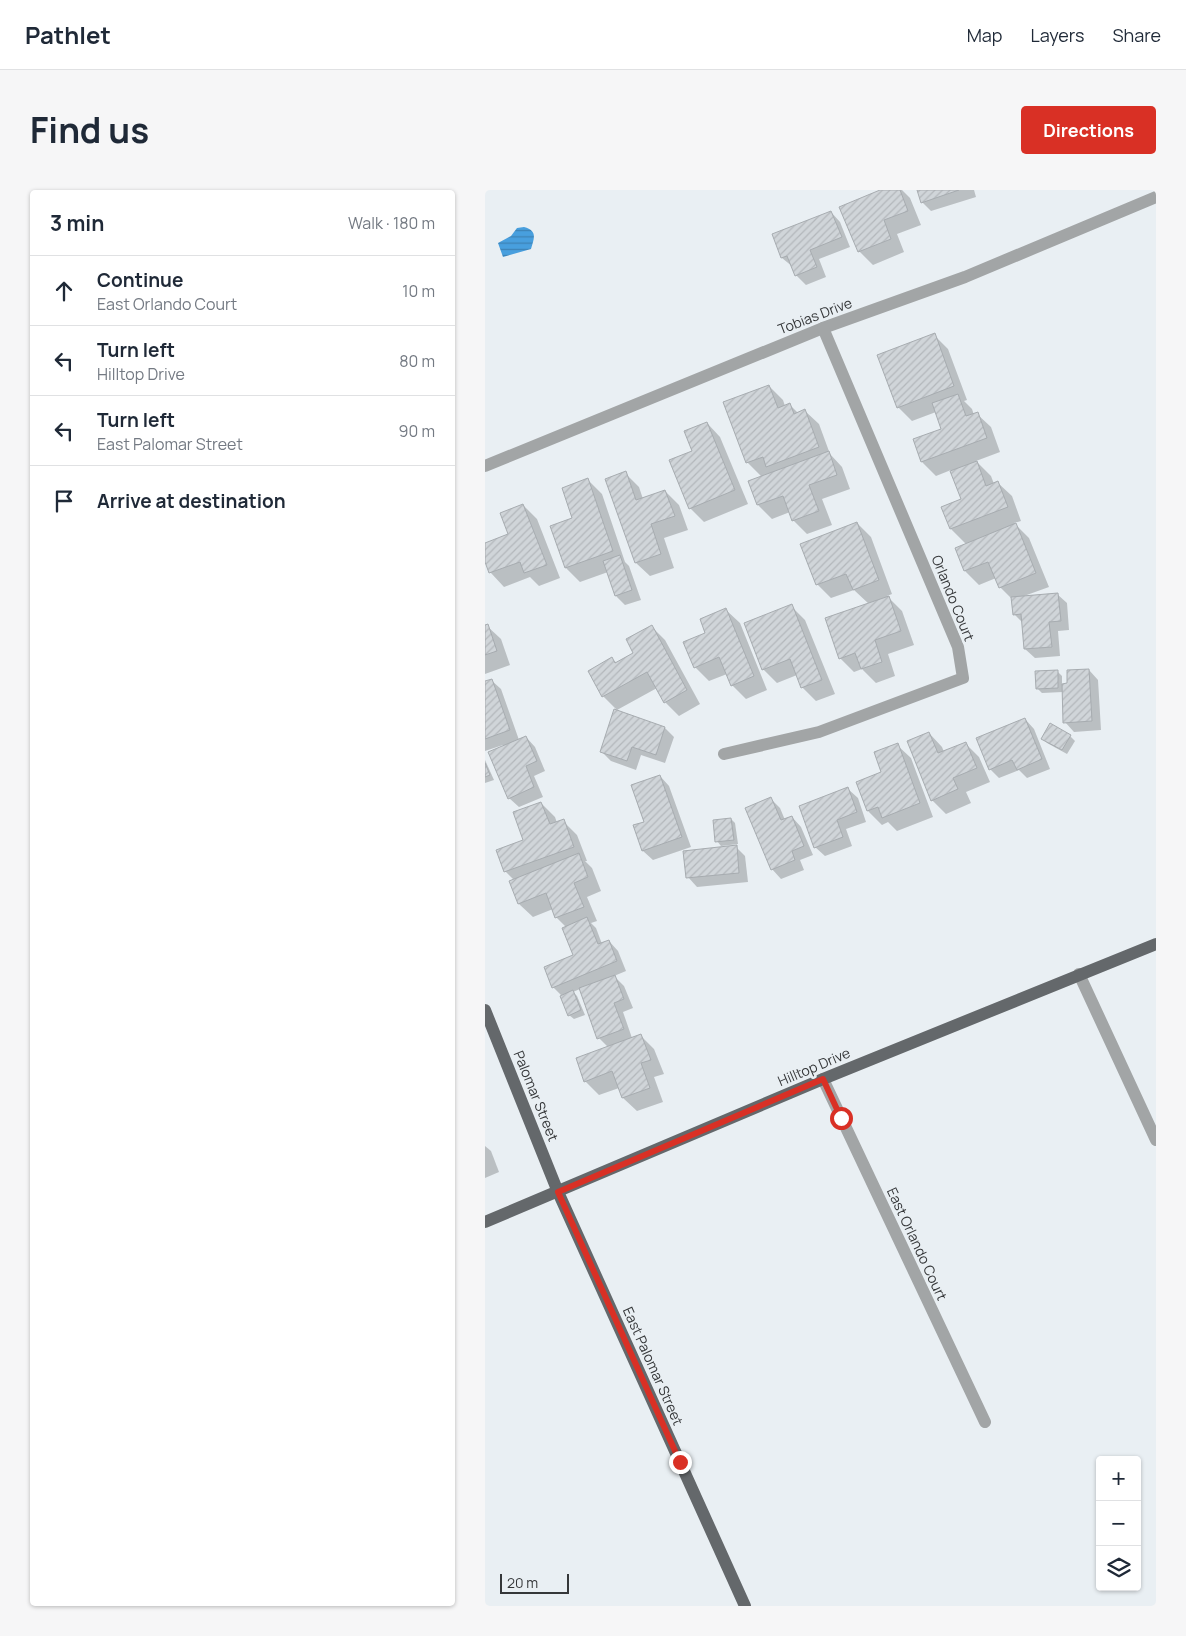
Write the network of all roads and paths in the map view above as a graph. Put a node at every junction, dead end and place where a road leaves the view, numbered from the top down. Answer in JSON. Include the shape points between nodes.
{"nodes":[{"id":1,"x":1156,"y":198,"type":"edge"},
{"id":2,"x":823,"y":328,"type":"junction"},
{"id":3,"x":485,"y":466,"type":"edge"},
{"id":4,"x":724,"y":754,"type":"dead end"},
{"id":5,"x":1156,"y":944,"type":"edge"},
{"id":6,"x":1079,"y":974,"type":"junction"},
{"id":7,"x":485,"y":1010,"type":"edge"},
{"id":8,"x":823,"y":1079,"type":"junction"},
{"id":9,"x":1156,"y":1140,"type":"edge"},
{"id":10,"x":558,"y":1192,"type":"junction"},
{"id":11,"x":485,"y":1222,"type":"edge"},
{"id":12,"x":985,"y":1422,"type":"dead end"},
{"id":13,"x":745,"y":1606,"type":"edge"}],
"edges":[{"from":1,"to":2,"type":"street","name":"Tobias Drive","via":[[965,277]]},
{"from":2,"to":3,"type":"street","name":"Tobias Drive"},
{"from":2,"to":4,"type":"street","name":"Orlando Court","via":[[958,647],[963,678],[819,732]]},
{"from":5,"to":6,"type":"main road","name":"Hilltop Drive"},
{"from":6,"to":8,"type":"main road","name":"Hilltop Drive"},
{"from":6,"to":9,"type":"street"},
{"from":7,"to":10,"type":"main road","name":"Palomar Street"},
{"from":8,"to":10,"type":"main road","name":"Hilltop Drive"},
{"from":8,"to":12,"type":"street","name":"East Orlando Court"},
{"from":10,"to":11,"type":"main road","name":"Hilltop Drive"},
{"from":10,"to":13,"type":"main road","name":"East Palomar Street"}]}
